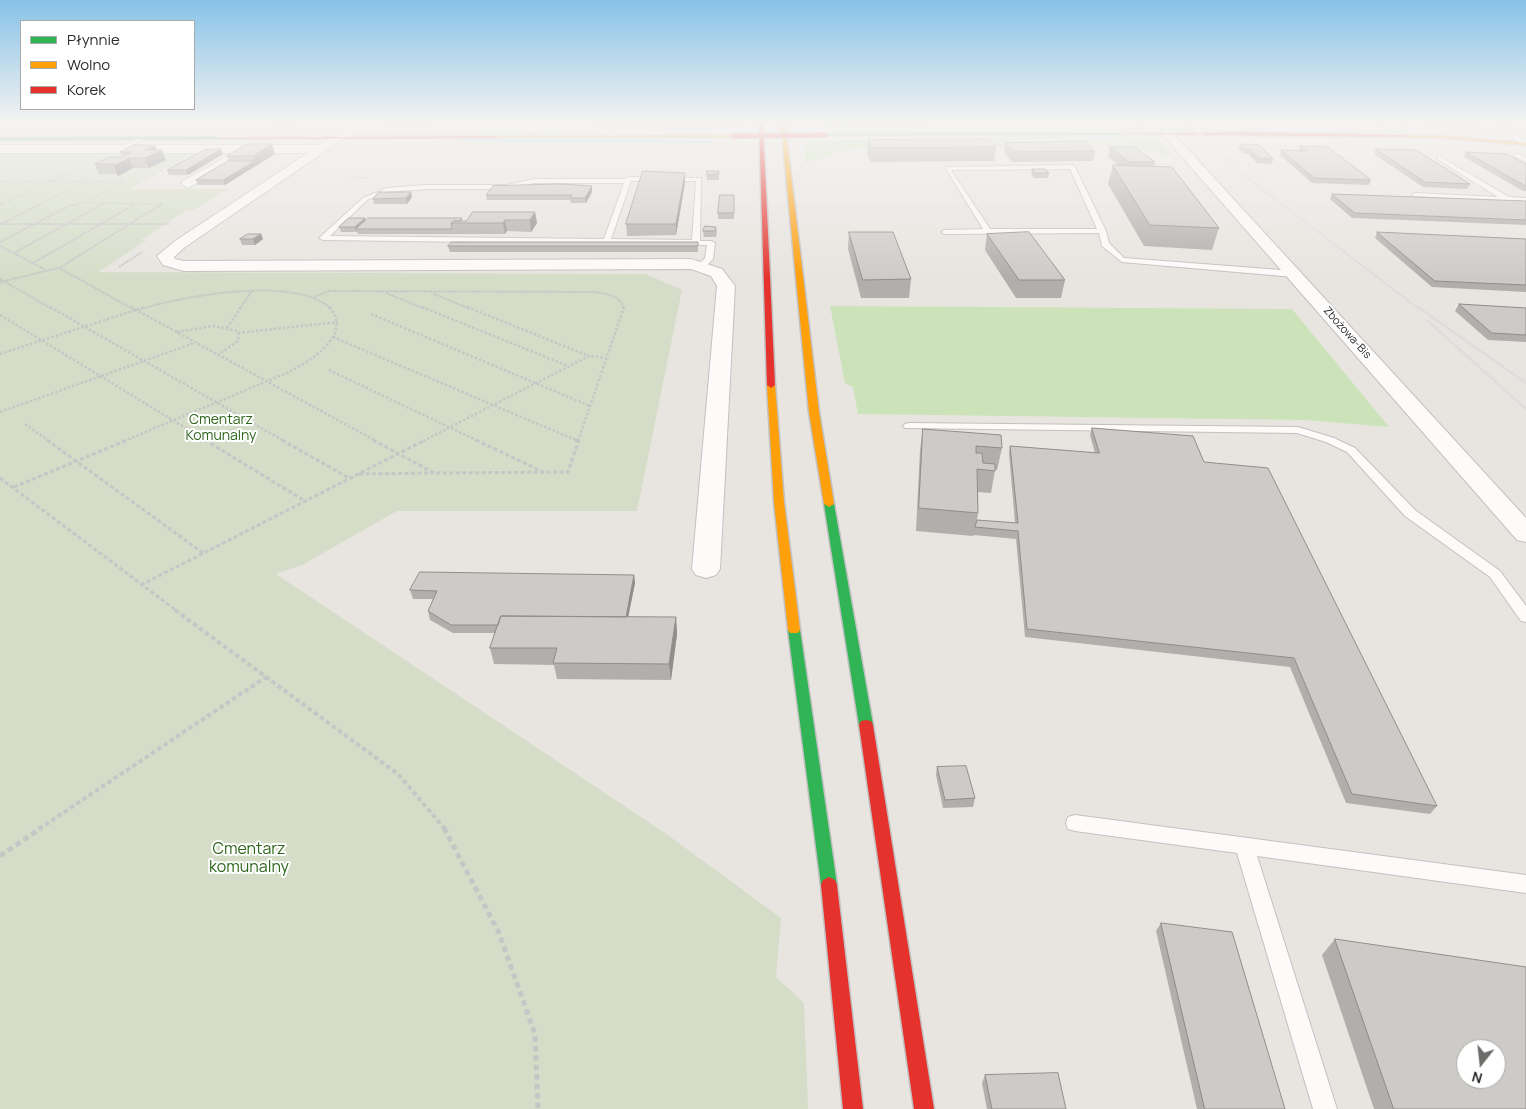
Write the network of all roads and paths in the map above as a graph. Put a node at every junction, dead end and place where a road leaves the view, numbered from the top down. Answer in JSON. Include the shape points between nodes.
{"nodes":[{"id":1,"x":62,"y":176,"type":"edge"},
{"id":2,"x":202,"y":176,"type":"edge"},
{"id":3,"x":276,"y":176,"type":"edge"},
{"id":4,"x":763,"y":176,"type":"edge"},
{"id":5,"x":789,"y":176,"type":"edge"},
{"id":6,"x":952,"y":176,"type":"edge"},
{"id":7,"x":1076,"y":176,"type":"edge"},
{"id":8,"x":1206,"y":176,"type":"edge"},
{"id":9,"x":1468,"y":176,"type":"edge"},
{"id":10,"x":0,"y":181,"type":"edge"},
{"id":11,"x":16,"y":181,"type":"junction"},
{"id":12,"x":51,"y":181,"type":"junction"},
{"id":13,"x":87,"y":181,"type":"junction"},
{"id":14,"x":628,"y":181,"type":"junction"},
{"id":15,"x":188,"y":184,"type":"dead end"},
{"id":16,"x":0,"y":188,"type":"edge"},
{"id":17,"x":1415,"y":195,"type":"edge"},
{"id":18,"x":1508,"y":200,"type":"junction"},
{"id":19,"x":1526,"y":200,"type":"edge"},
{"id":20,"x":83,"y":203,"type":"junction"},
{"id":21,"x":105,"y":204,"type":"junction"},
{"id":22,"x":135,"y":204,"type":"junction"},
{"id":23,"x":0,"y":205,"type":"edge"},
{"id":24,"x":1,"y":224,"type":"edge"},
{"id":25,"x":34,"y":224,"type":"junction"},
{"id":26,"x":67,"y":224,"type":"junction"},
{"id":27,"x":100,"y":224,"type":"junction"},
{"id":28,"x":132,"y":224,"type":"junction"},
{"id":29,"x":210,"y":224,"type":"junction"},
{"id":30,"x":1102,"y":231,"type":"junction"},
{"id":31,"x":945,"y":232,"type":"dead end"},
{"id":32,"x":988,"y":232,"type":"junction"},
{"id":33,"x":607,"y":241,"type":"junction"},
{"id":34,"x":0,"y":242,"type":"edge"},
{"id":35,"x":696,"y":242,"type":"junction"},
{"id":36,"x":0,"y":246,"type":"edge"},
{"id":37,"x":14,"y":253,"type":"junction"},
{"id":38,"x":33,"y":263,"type":"junction"},
{"id":39,"x":700,"y":266,"type":"junction"},
{"id":40,"x":59,"y":268,"type":"junction"},
{"id":41,"x":46,"y":270,"type":"junction"},
{"id":42,"x":1294,"y":274,"type":"junction"},
{"id":43,"x":1,"y":281,"type":"edge"},
{"id":44,"x":252,"y":292,"type":"junction"},
{"id":45,"x":382,"y":292,"type":"junction"},
{"id":46,"x":431,"y":292,"type":"junction"},
{"id":47,"x":314,"y":297,"type":"junction"},
{"id":48,"x":135,"y":310,"type":"junction"},
{"id":49,"x":371,"y":314,"type":"dead end"},
{"id":50,"x":0,"y":315,"type":"edge"},
{"id":51,"x":338,"y":322,"type":"junction"},
{"id":52,"x":84,"y":327,"type":"junction"},
{"id":53,"x":227,"y":328,"type":"junction"},
{"id":54,"x":175,"y":332,"type":"junction"},
{"id":55,"x":238,"y":333,"type":"junction"},
{"id":56,"x":334,"y":337,"type":"junction"},
{"id":57,"x":42,"y":340,"type":"junction"},
{"id":58,"x":194,"y":342,"type":"junction"},
{"id":59,"x":0,"y":354,"type":"edge"},
{"id":60,"x":218,"y":356,"type":"junction"},
{"id":61,"x":589,"y":356,"type":"junction"},
{"id":62,"x":606,"y":358,"type":"junction"},
{"id":63,"x":143,"y":361,"type":"junction"},
{"id":64,"x":569,"y":366,"type":"junction"},
{"id":65,"x":329,"y":370,"type":"dead end"},
{"id":66,"x":101,"y":376,"type":"junction"},
{"id":67,"x":266,"y":382,"type":"junction"},
{"id":68,"x":535,"y":383,"type":"junction"},
{"id":69,"x":216,"y":402,"type":"junction"},
{"id":70,"x":493,"y":405,"type":"junction"},
{"id":71,"x":590,"y":406,"type":"junction"},
{"id":72,"x":0,"y":412,"type":"edge"},
{"id":73,"x":172,"y":420,"type":"junction"},
{"id":74,"x":25,"y":424,"type":"dead end"},
{"id":75,"x":909,"y":426,"type":"dead end"},
{"id":76,"x":449,"y":427,"type":"junction"},
{"id":77,"x":578,"y":441,"type":"junction"},
{"id":78,"x":397,"y":454,"type":"junction"},
{"id":79,"x":76,"y":461,"type":"junction"},
{"id":80,"x":544,"y":472,"type":"junction"},
{"id":81,"x":434,"y":473,"type":"junction"},
{"id":82,"x":357,"y":474,"type":"junction"},
{"id":83,"x":0,"y":478,"type":"edge"},
{"id":84,"x":350,"y":478,"type":"junction"},
{"id":85,"x":13,"y":488,"type":"junction"},
{"id":86,"x":305,"y":501,"type":"junction"},
{"id":87,"x":1526,"y":534,"type":"edge"},
{"id":88,"x":203,"y":553,"type":"junction"},
{"id":89,"x":706,"y":569,"type":"dead end"},
{"id":90,"x":141,"y":585,"type":"junction"},
{"id":91,"x":1526,"y":617,"type":"edge"},
{"id":92,"x":266,"y":677,"type":"junction"},
{"id":93,"x":1075,"y":822,"type":"dead end"},
{"id":94,"x":1244,"y":846,"type":"junction"},
{"id":95,"x":0,"y":856,"type":"edge"},
{"id":96,"x":1526,"y":884,"type":"edge"},
{"id":97,"x":538,"y":1109,"type":"edge"},
{"id":98,"x":853,"y":1109,"type":"edge"},
{"id":99,"x":924,"y":1109,"type":"edge"},
{"id":100,"x":1325,"y":1109,"type":"edge"}],
"edges":[{"from":1,"to":12,"type":"path"},
{"from":2,"to":15,"type":"street"},
{"from":3,"to":29,"type":"street"},
{"from":4,"to":98,"type":"main road","via":[[776,479],[832,904]]},
{"from":5,"to":99,"type":"main road","via":[[814,412],[860,683]]},
{"from":6,"to":32,"type":"lane"},
{"from":7,"to":30,"type":"lane"},
{"from":8,"to":42,"type":"street","name":"Zbożowa-Bis"},
{"from":9,"to":18,"type":"lane"},
{"from":10,"to":11,"type":"path"},
{"from":11,"to":12,"type":"path"},
{"from":11,"to":16,"type":"path"},
{"from":12,"to":13,"type":"path"},
{"from":12,"to":23,"type":"path"},
{"from":13,"to":20,"type":"path","via":[[124,181]]},
{"from":13,"to":24,"type":"path"},
{"from":14,"to":33,"type":"lane"},
{"from":14,"to":33,"type":"lane","via":[[534,181],[506,187],[387,190],[365,199],[323,238]]},
{"from":14,"to":35,"type":"lane","via":[[699,178]]},
{"from":17,"to":18,"type":"lane"},
{"from":18,"to":19,"type":"lane"},
{"from":20,"to":21,"type":"path"},
{"from":20,"to":25,"type":"path"},
{"from":21,"to":22,"type":"path"},
{"from":21,"to":26,"type":"path"},
{"from":22,"to":27,"type":"path"},
{"from":22,"to":28,"type":"path","via":[[162,204]]},
{"from":24,"to":25,"type":"path"},
{"from":25,"to":26,"type":"path"},
{"from":25,"to":34,"type":"path"},
{"from":26,"to":27,"type":"path"},
{"from":26,"to":37,"type":"path"},
{"from":27,"to":28,"type":"path"},
{"from":27,"to":38,"type":"path"},
{"from":28,"to":29,"type":"path"},
{"from":28,"to":40,"type":"path"},
{"from":29,"to":39,"type":"street","via":[[165,256],[169,262],[184,266]]},
{"from":30,"to":32,"type":"lane"},
{"from":30,"to":42,"type":"lane","via":[[1105,244],[1122,260]]},
{"from":31,"to":32,"type":"lane"},
{"from":33,"to":35,"type":"lane"},
{"from":35,"to":39,"type":"lane","via":[[711,243],[709,259]]},
{"from":36,"to":37,"type":"path"},
{"from":37,"to":38,"type":"path"},
{"from":38,"to":41,"type":"path"},
{"from":39,"to":89,"type":"street","via":[[717,270],[726,286]]},
{"from":40,"to":41,"type":"path"},
{"from":40,"to":48,"type":"path"},
{"from":41,"to":43,"type":"path"},
{"from":42,"to":87,"type":"street","name":"Zbożowa-Bis"},
{"from":43,"to":52,"type":"path"},
{"from":44,"to":47,"type":"path","via":[[289,292]]},
{"from":44,"to":48,"type":"path","via":[[192,297]]},
{"from":44,"to":53,"type":"path"},
{"from":45,"to":46,"type":"path"},
{"from":45,"to":47,"type":"path","via":[[329,291]]},
{"from":45,"to":64,"type":"path"},
{"from":46,"to":61,"type":"path"},
{"from":46,"to":62,"type":"path","via":[[610,294],[621,300],[624,306]]},
{"from":47,"to":51,"type":"path","via":[[331,308]]},
{"from":48,"to":52,"type":"path"},
{"from":48,"to":54,"type":"path"},
{"from":49,"to":68,"type":"path"},
{"from":50,"to":57,"type":"path"},
{"from":51,"to":55,"type":"path"},
{"from":51,"to":56,"type":"path"},
{"from":52,"to":57,"type":"path"},
{"from":52,"to":63,"type":"path"},
{"from":53,"to":54,"type":"path","via":[[204,326]]},
{"from":53,"to":55,"type":"path"},
{"from":54,"to":58,"type":"path"},
{"from":55,"to":60,"type":"path","via":[[238,341]]},
{"from":56,"to":67,"type":"path","via":[[300,366]]},
{"from":56,"to":70,"type":"path"},
{"from":57,"to":59,"type":"path"},
{"from":57,"to":66,"type":"path"},
{"from":58,"to":60,"type":"path"},
{"from":58,"to":63,"type":"path"},
{"from":60,"to":67,"type":"path"},
{"from":61,"to":62,"type":"path"},
{"from":61,"to":64,"type":"path"},
{"from":62,"to":71,"type":"path"},
{"from":63,"to":66,"type":"path"},
{"from":63,"to":69,"type":"path"},
{"from":64,"to":68,"type":"path"},
{"from":65,"to":76,"type":"path"},
{"from":66,"to":72,"type":"path"},
{"from":66,"to":73,"type":"path"},
{"from":67,"to":69,"type":"path"},
{"from":67,"to":78,"type":"path"},
{"from":68,"to":70,"type":"path"},
{"from":68,"to":71,"type":"path"},
{"from":69,"to":73,"type":"path"},
{"from":69,"to":84,"type":"path"},
{"from":70,"to":76,"type":"path"},
{"from":70,"to":77,"type":"path"},
{"from":71,"to":77,"type":"path"},
{"from":73,"to":79,"type":"path"},
{"from":73,"to":86,"type":"path"},
{"from":74,"to":79,"type":"path"},
{"from":75,"to":91,"type":"lane","via":[[1298,430],[1313,433],[1351,450],[1410,514],[1495,574]]},
{"from":76,"to":78,"type":"path"},
{"from":76,"to":80,"type":"path"},
{"from":77,"to":80,"type":"path","via":[[568,472]]},
{"from":78,"to":81,"type":"path"},
{"from":78,"to":82,"type":"path"},
{"from":79,"to":85,"type":"path"},
{"from":79,"to":88,"type":"path"},
{"from":80,"to":81,"type":"path"},
{"from":81,"to":82,"type":"path"},
{"from":82,"to":84,"type":"path"},
{"from":83,"to":85,"type":"path"},
{"from":84,"to":86,"type":"path"},
{"from":85,"to":90,"type":"path"},
{"from":86,"to":88,"type":"path"},
{"from":88,"to":90,"type":"path"},
{"from":90,"to":92,"type":"path"},
{"from":92,"to":95,"type":"path"},
{"from":92,"to":97,"type":"path","via":[[398,774],[444,828],[499,933],[534,1034]]},
{"from":93,"to":94,"type":"lane"},
{"from":94,"to":96,"type":"lane"},
{"from":94,"to":100,"type":"lane"}]}
